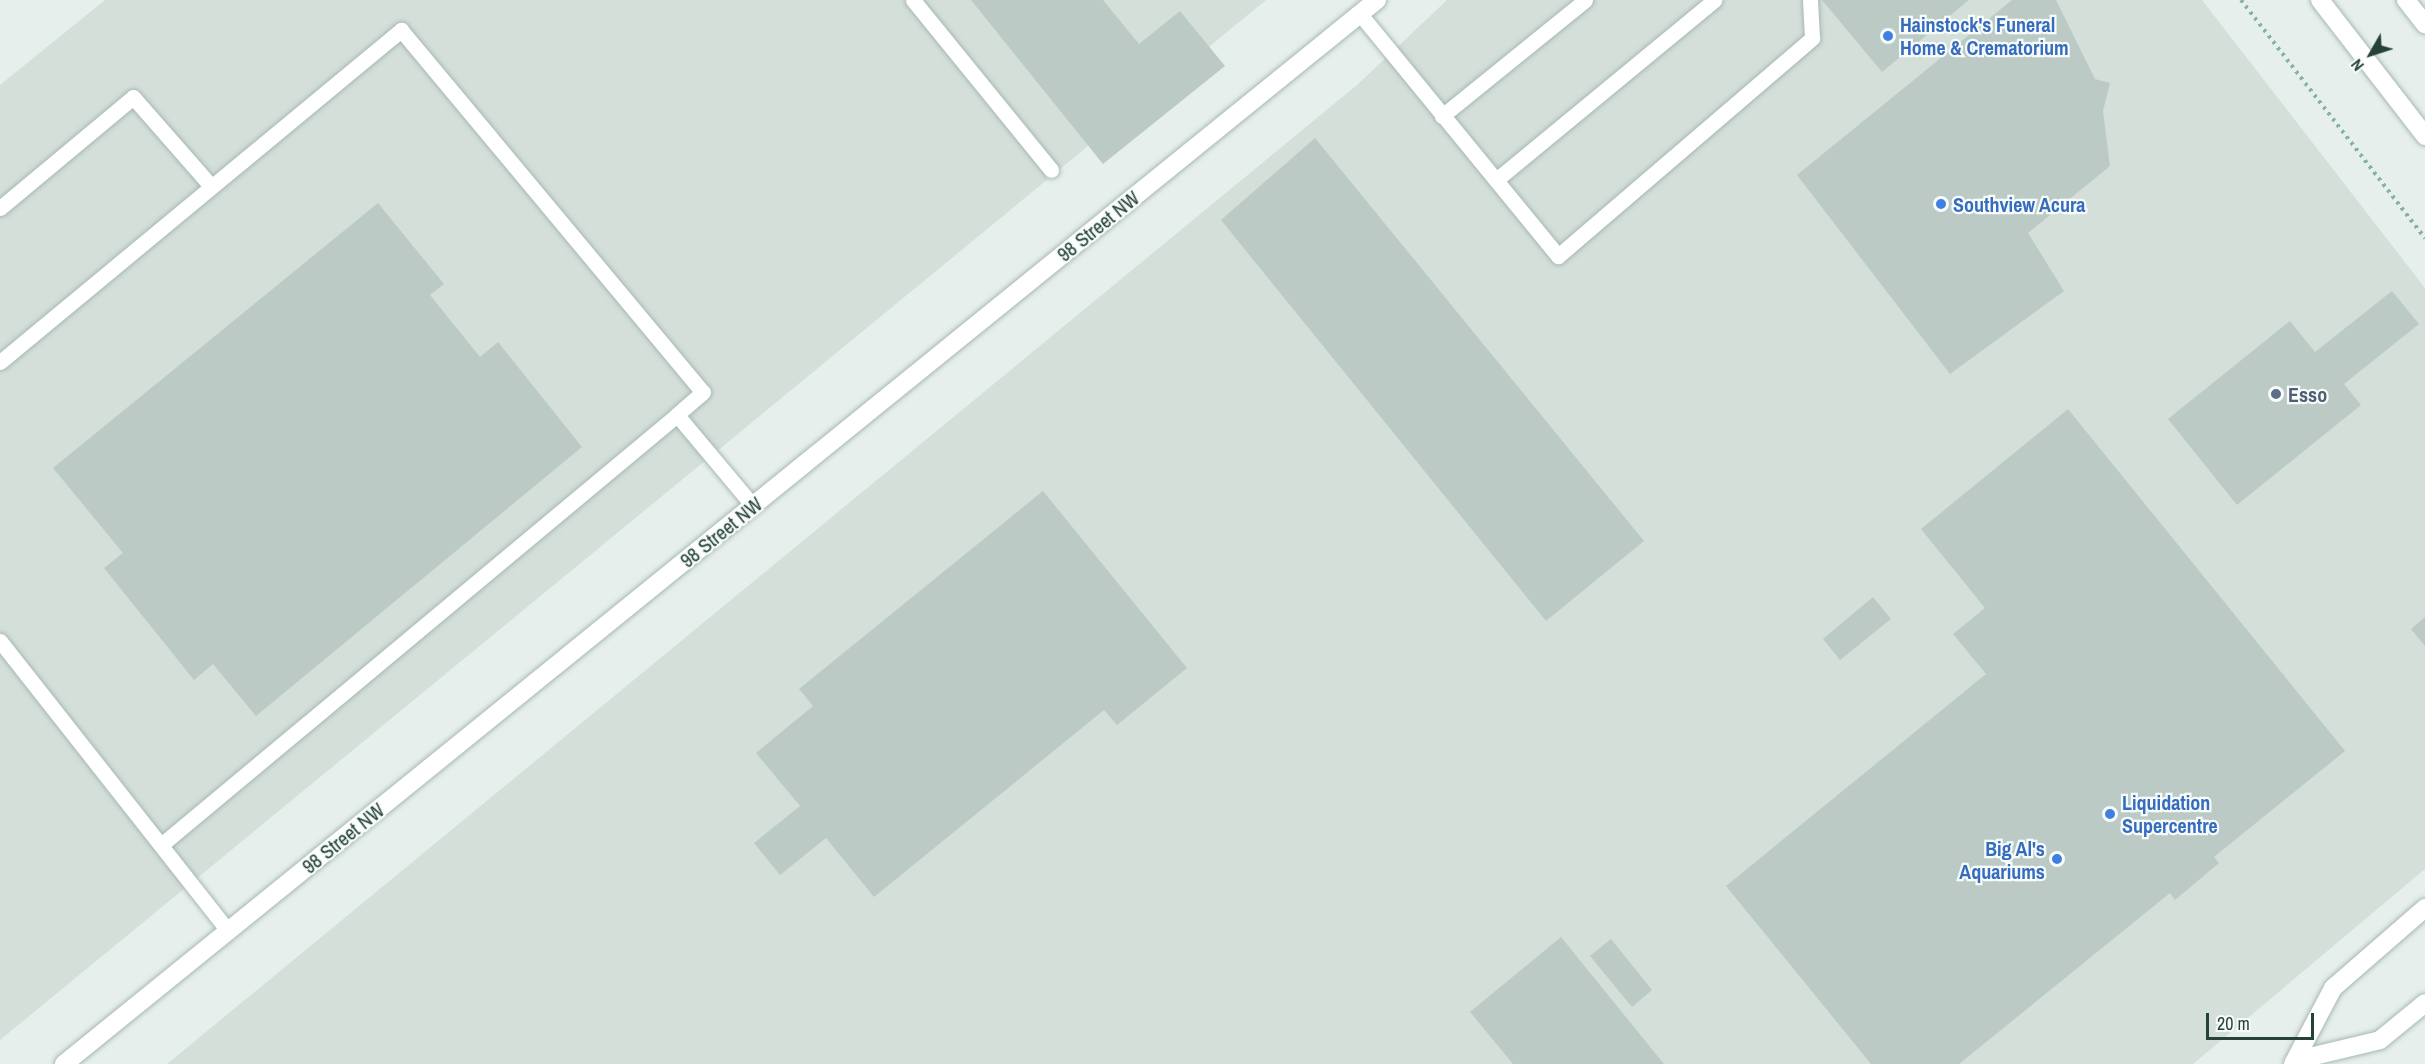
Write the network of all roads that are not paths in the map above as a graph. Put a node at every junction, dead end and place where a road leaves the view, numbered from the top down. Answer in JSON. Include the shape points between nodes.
{"nodes":[{"id":1,"x":913,"y":0,"type":"edge"},
{"id":2,"x":1377,"y":0,"type":"edge"},
{"id":3,"x":1585,"y":0,"type":"edge"},
{"id":4,"x":1714,"y":0,"type":"edge"},
{"id":5,"x":1810,"y":0,"type":"edge"},
{"id":6,"x":2320,"y":0,"type":"edge"},
{"id":7,"x":2406,"y":0,"type":"edge"},
{"id":8,"x":1360,"y":14,"type":"junction"},
{"id":9,"x":2425,"y":24,"type":"edge"},
{"id":10,"x":1442,"y":116,"type":"junction"},
{"id":11,"x":2425,"y":136,"type":"edge"},
{"id":12,"x":1051,"y":170,"type":"dead end"},
{"id":13,"x":1496,"y":180,"type":"junction"},
{"id":14,"x":210,"y":185,"type":"junction"},
{"id":15,"x":0,"y":208,"type":"edge"},
{"id":16,"x":0,"y":362,"type":"edge"},
{"id":17,"x":677,"y":415,"type":"junction"},
{"id":18,"x":753,"y":506,"type":"junction"},
{"id":19,"x":0,"y":640,"type":"edge"},
{"id":20,"x":161,"y":845,"type":"junction"},
{"id":21,"x":2425,"y":908,"type":"edge"},
{"id":22,"x":228,"y":931,"type":"junction"},
{"id":23,"x":2425,"y":1003,"type":"edge"},
{"id":24,"x":2297,"y":1063,"type":"edge"},
{"id":25,"x":64,"y":1064,"type":"edge"}],
"edges":[{"from":1,"to":12,"type":"lane"},
{"from":2,"to":8,"type":"street","name":"98 Street NW"},
{"from":3,"to":10,"type":"lane"},
{"from":4,"to":13,"type":"lane"},
{"from":5,"to":13,"type":"lane","via":[[1812,38],[1558,256]]},
{"from":6,"to":11,"type":"street"},
{"from":7,"to":9,"type":"street"},
{"from":8,"to":10,"type":"lane"},
{"from":8,"to":18,"type":"street","name":"98 Street NW"},
{"from":10,"to":13,"type":"lane"},
{"from":14,"to":15,"type":"lane","via":[[133,97]]},
{"from":14,"to":16,"type":"lane"},
{"from":14,"to":17,"type":"lane","via":[[401,30],[703,392]]},
{"from":17,"to":18,"type":"lane"},
{"from":17,"to":20,"type":"lane"},
{"from":18,"to":22,"type":"street","name":"98 Street NW"},
{"from":19,"to":20,"type":"lane"},
{"from":20,"to":22,"type":"lane"},
{"from":21,"to":24,"type":"street","via":[[2333,988]]},
{"from":22,"to":25,"type":"street","name":"98 Street NW"},
{"from":23,"to":24,"type":"street","via":[[2380,1040]]}]}
